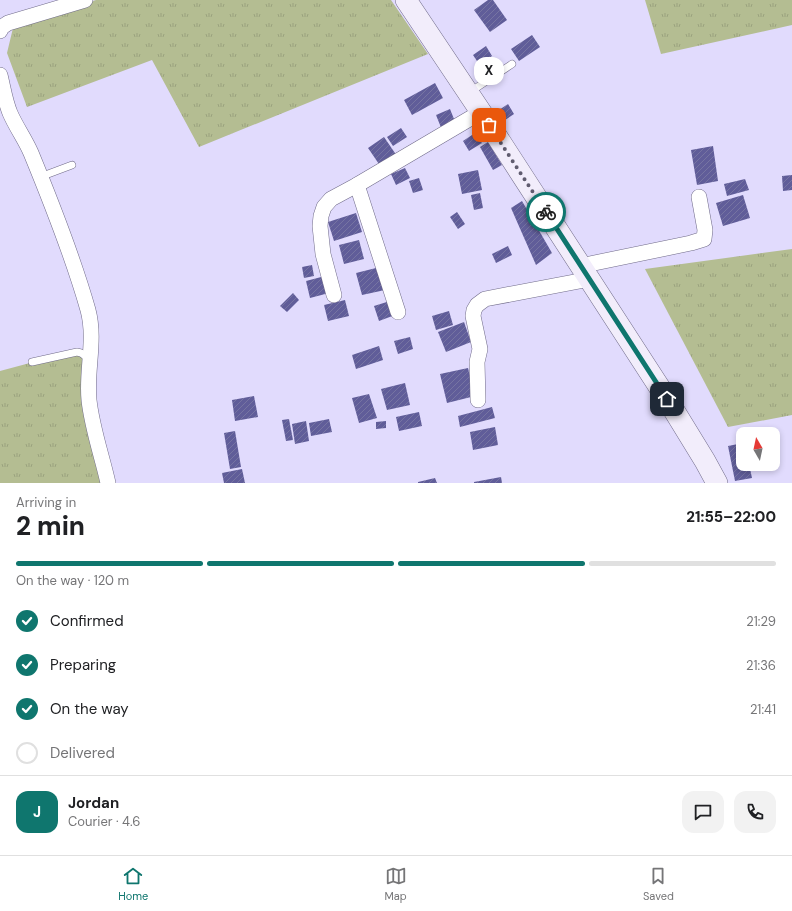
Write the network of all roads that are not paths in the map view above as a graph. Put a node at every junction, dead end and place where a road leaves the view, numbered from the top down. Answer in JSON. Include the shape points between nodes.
{"nodes":[{"id":1,"x":85,"y":0,"type":"edge"},
{"id":2,"x":406,"y":0,"type":"edge"},
{"id":3,"x":0,"y":31,"type":"edge"},
{"id":4,"x":512,"y":64,"type":"dead end"},
{"id":5,"x":0,"y":75,"type":"edge"},
{"id":6,"x":468,"y":93,"type":"junction"},
{"id":7,"x":481,"y":112,"type":"junction"},
{"id":8,"x":72,"y":165,"type":"dead end"},
{"id":9,"x":40,"y":177,"type":"junction"},
{"id":10,"x":357,"y":185,"type":"junction"},
{"id":11,"x":699,"y":196,"type":"dead end"},
{"id":12,"x":585,"y":272,"type":"junction"},
{"id":13,"x":334,"y":296,"type":"dead end"},
{"id":14,"x":398,"y":312,"type":"dead end"},
{"id":15,"x":89,"y":359,"type":"junction"},
{"id":16,"x":32,"y":362,"type":"dead end"},
{"id":17,"x":478,"y":400,"type":"dead end"},
{"id":18,"x":108,"y":483,"type":"edge"},
{"id":19,"x":716,"y":483,"type":"edge"}],
"edges":[{"from":1,"to":3,"type":"street","via":[[8,23]]},
{"from":2,"to":6,"type":"main road"},
{"from":4,"to":6,"type":"lane"},
{"from":5,"to":9,"type":"street","via":[[10,112]]},
{"from":6,"to":7,"type":"main road"},
{"from":7,"to":10,"type":"street"},
{"from":7,"to":12,"type":"main road"},
{"from":8,"to":9,"type":"lane"},
{"from":9,"to":15,"type":"street","via":[[73,262],[88,312],[92,345]]},
{"from":10,"to":13,"type":"street","via":[[331,199],[321,216],[323,254]]},
{"from":10,"to":14,"type":"street"},
{"from":11,"to":12,"type":"street","via":[[705,230],[704,239]]},
{"from":12,"to":17,"type":"street","via":[[485,299],[477,305],[473,316],[480,349],[477,362]]},
{"from":12,"to":19,"type":"main road","via":[[667,399]]},
{"from":15,"to":16,"type":"lane","via":[[77,352]]},
{"from":15,"to":18,"type":"street","via":[[89,400],[92,420]]}]}
